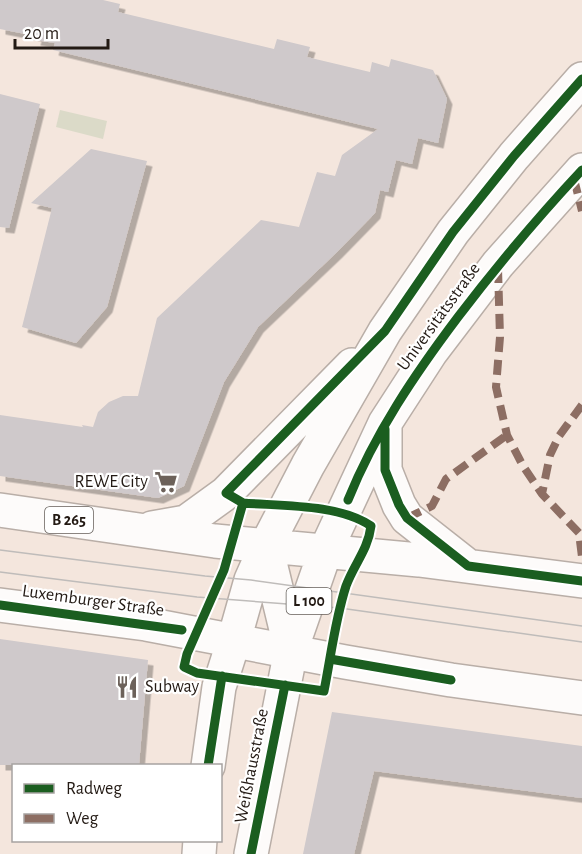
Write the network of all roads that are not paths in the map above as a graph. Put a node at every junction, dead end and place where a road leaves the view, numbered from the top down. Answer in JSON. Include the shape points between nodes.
{"nodes":[{"id":1,"x":582,"y":79,"type":"edge"},
{"id":2,"x":582,"y":170,"type":"edge"},
{"id":3,"x":385,"y":331,"type":"junction"},
{"id":4,"x":385,"y":423,"type":"junction"},
{"id":5,"x":0,"y":510,"type":"edge"},
{"id":6,"x":137,"y":530,"type":"junction"},
{"id":7,"x":266,"y":546,"type":"junction"},
{"id":8,"x":325,"y":552,"type":"junction"},
{"id":9,"x":468,"y":566,"type":"junction"},
{"id":10,"x":582,"y":581,"type":"edge"},
{"id":11,"x":0,"y":605,"type":"edge"},
{"id":12,"x":234,"y":640,"type":"junction"},
{"id":13,"x":291,"y":650,"type":"junction"},
{"id":14,"x":582,"y":698,"type":"edge"},
{"id":15,"x":208,"y":764,"type":"edge"},
{"id":16,"x":251,"y":854,"type":"edge"}],
"edges":[{"from":1,"to":3,"type":"main road","name":"Universitätsstraße","via":[[453,231]]},
{"from":2,"to":4,"type":"main road","name":"Universitätsstraße","number":"L 100","via":[[498,264],[431,352]]},
{"from":3,"to":6,"type":"main road","via":[[226,493],[186,522]]},
{"from":3,"to":7,"type":"main road","name":"Universitätsstraße"},
{"from":4,"to":8,"type":"main road","name":"Universitätsstraße","number":"L 100"},
{"from":4,"to":9,"type":"main road","via":[[385,470],[399,505],[407,518]]},
{"from":5,"to":6,"type":"main road","number":"B 265"},
{"from":6,"to":7,"type":"main road","number":"B 265"},
{"from":7,"to":8,"type":"main road","number":"B 265"},
{"from":7,"to":12,"type":"main road","via":[[251,580]]},
{"from":7,"to":13,"type":"main road"},
{"from":8,"to":9,"type":"main road","number":"B 265"},
{"from":8,"to":13,"type":"main road","name":"Weißhausstraße","number":"L 100"},
{"from":9,"to":10,"type":"main road","number":"B 265"},
{"from":11,"to":12,"type":"main road","name":"Luxemburger Straße"},
{"from":12,"to":13,"type":"main road","name":"Luxemburger Straße"},
{"from":12,"to":15,"type":"main road","via":[[220,682]]},
{"from":13,"to":14,"type":"main road","name":"Luxemburger Straße","via":[[451,680]]},
{"from":13,"to":16,"type":"main road","name":"Weißhausstraße"}]}
